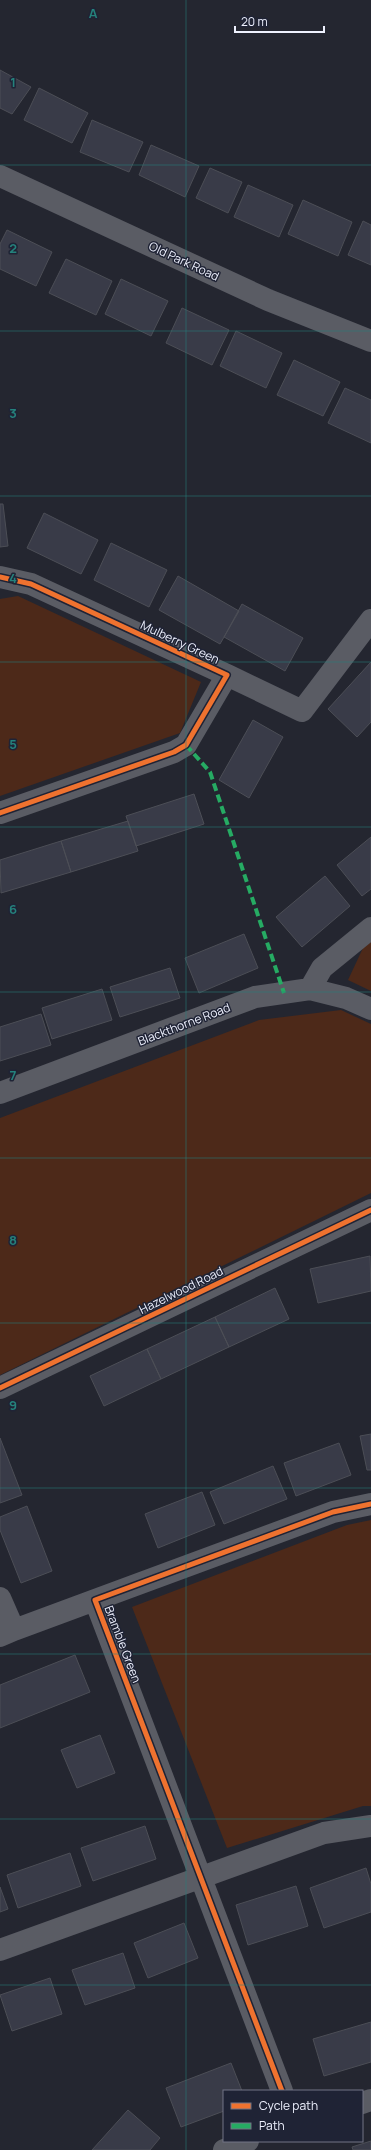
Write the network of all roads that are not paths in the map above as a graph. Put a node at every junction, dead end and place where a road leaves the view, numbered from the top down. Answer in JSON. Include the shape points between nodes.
{"nodes":[{"id":1,"x":0,"y":176,"type":"edge"},
{"id":2,"x":371,"y":341,"type":"edge"},
{"id":3,"x":0,"y":577,"type":"edge"},
{"id":4,"x":371,"y":620,"type":"edge"},
{"id":5,"x":227,"y":675,"type":"junction"},
{"id":6,"x":0,"y":813,"type":"edge"},
{"id":7,"x":371,"y":928,"type":"edge"},
{"id":8,"x":310,"y":988,"type":"junction"},
{"id":9,"x":371,"y":1009,"type":"edge"},
{"id":10,"x":0,"y":1093,"type":"edge"},
{"id":11,"x":371,"y":1210,"type":"edge"},
{"id":12,"x":0,"y":1388,"type":"edge"},
{"id":13,"x":371,"y":1504,"type":"edge"},
{"id":14,"x":0,"y":1598,"type":"edge"},
{"id":15,"x":95,"y":1600,"type":"junction"},
{"id":16,"x":7,"y":1633,"type":"edge"},
{"id":17,"x":371,"y":1826,"type":"edge"},
{"id":18,"x":202,"y":1877,"type":"junction"},
{"id":19,"x":0,"y":1950,"type":"edge"},
{"id":20,"x":282,"y":2090,"type":"edge"},
{"id":21,"x":245,"y":2142,"type":"edge"},
{"id":22,"x":224,"y":2150,"type":"edge"}],
"edges":[{"from":1,"to":2,"type":"street","name":"Old Park Road","via":[[268,300]]},
{"from":3,"to":5,"type":"street","name":"Mulberry Green","via":[[31,584]]},
{"from":4,"to":5,"type":"street","via":[[302,711]]},
{"from":5,"to":6,"type":"street","name":"Mulberry Green","via":[[186,745],[174,752]]},
{"from":7,"to":8,"type":"street","via":[[322,968]]},
{"from":8,"to":9,"type":"street","name":"Blackthorne Road","via":[[346,998]]},
{"from":8,"to":10,"type":"street","name":"Blackthorne Road","via":[[255,997]]},
{"from":11,"to":12,"type":"street","name":"Hazelwood Road"},
{"from":13,"to":15,"type":"street","name":"Bramble Green","via":[[333,1512]]},
{"from":14,"to":16,"type":"street"},
{"from":15,"to":16,"type":"street"},
{"from":15,"to":18,"type":"street","name":"Bramble Green"},
{"from":17,"to":18,"type":"street","via":[[324,1833]]},
{"from":18,"to":19,"type":"street"},
{"from":18,"to":20,"type":"street","name":"Bramble Green"},
{"from":21,"to":22,"type":"street"}]}
